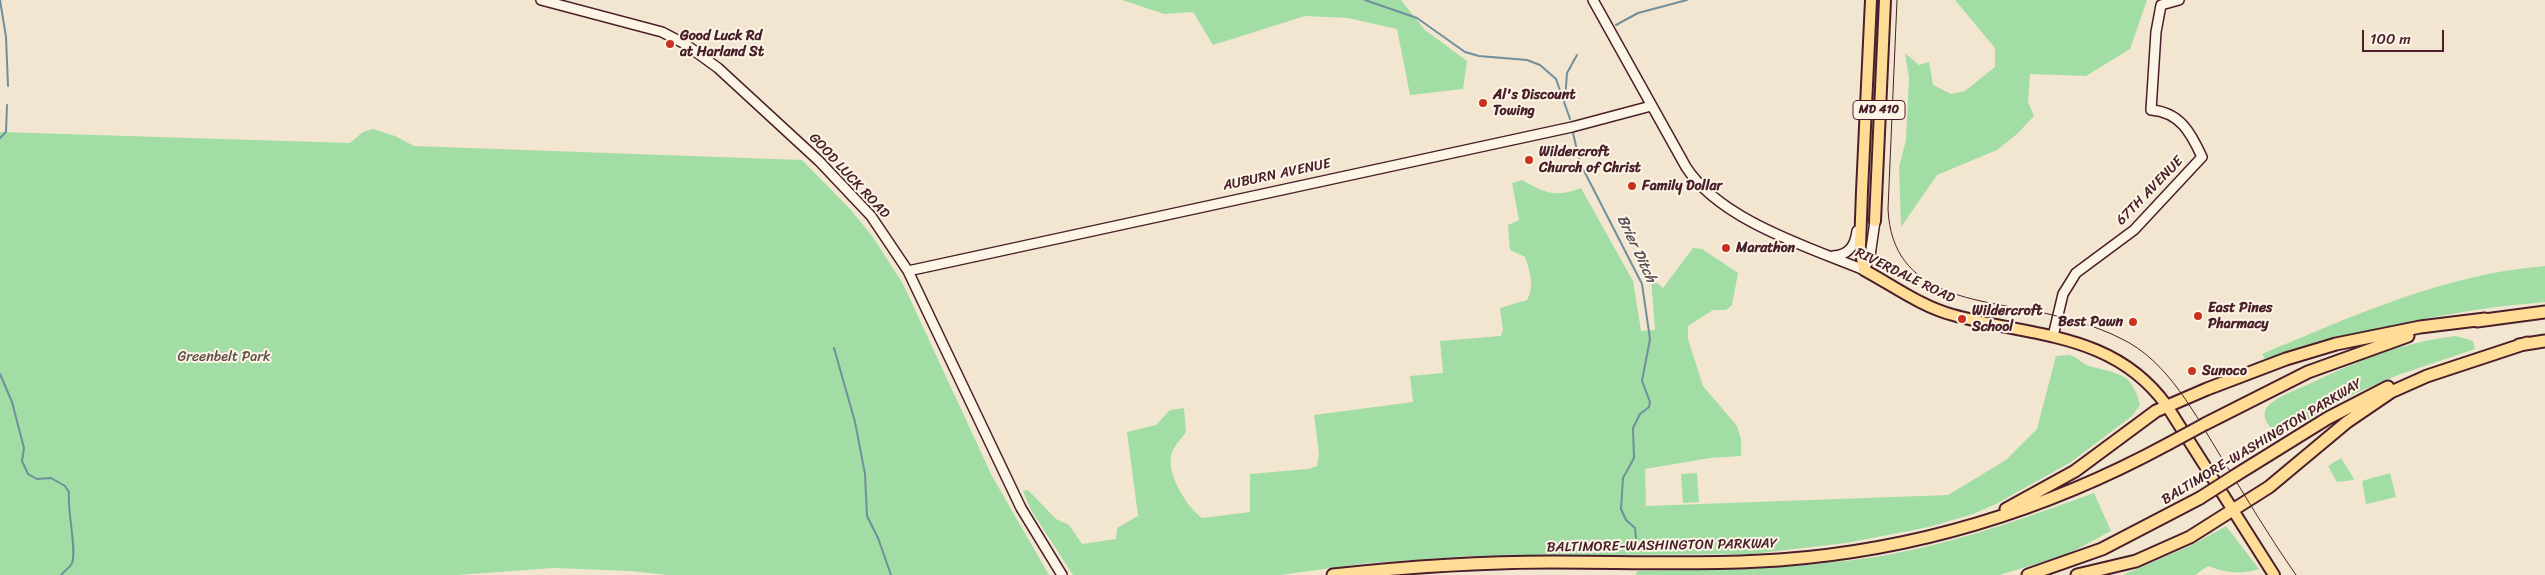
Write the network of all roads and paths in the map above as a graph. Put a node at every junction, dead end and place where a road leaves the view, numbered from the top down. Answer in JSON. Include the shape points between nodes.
{"nodes":[{"id":1,"x":540,"y":0,"type":"edge"},
{"id":2,"x":1593,"y":0,"type":"edge"},
{"id":3,"x":1871,"y":0,"type":"edge"},
{"id":4,"x":1885,"y":0,"type":"edge"},
{"id":5,"x":2179,"y":0,"type":"edge"},
{"id":6,"x":1651,"y":106,"type":"junction"},
{"id":7,"x":1862,"y":191,"type":"junction"},
{"id":8,"x":1874,"y":221,"type":"joint"},
{"id":9,"x":1831,"y":256,"type":"junction"},
{"id":10,"x":908,"y":270,"type":"junction"},
{"id":11,"x":1864,"y":270,"type":"junction"},
{"id":12,"x":2545,"y":312,"type":"edge"},
{"id":13,"x":2485,"y":319,"type":"junction"},
{"id":14,"x":2053,"y":336,"type":"junction"},
{"id":15,"x":2545,"y":340,"type":"edge"},
{"id":16,"x":2526,"y":344,"type":"junction"},
{"id":17,"x":2167,"y":406,"type":"junction"},
{"id":18,"x":2232,"y":512,"type":"junction"},
{"id":19,"x":1950,"y":531,"type":"junction"},
{"id":20,"x":1062,"y":575,"type":"edge"},
{"id":21,"x":1333,"y":575,"type":"edge"},
{"id":22,"x":2028,"y":575,"type":"edge"},
{"id":23,"x":2077,"y":575,"type":"edge"},
{"id":24,"x":2274,"y":575,"type":"edge"}],
"edges":[{"from":1,"to":10,"type":"main road","name":"GOOD LUCK ROAD","via":[[662,32],[711,62],[819,161],[864,209]]},
{"from":2,"to":6,"type":"main road","name":"RIVERDALE ROAD"},
{"from":3,"to":7,"type":"main road","number":"MD 410"},
{"from":4,"to":8,"type":"main road","number":"MD 410"},
{"from":5,"to":14,"type":"main road","name":"67TH AVENUE","via":[[2161,5],[2151,110],[2170,114],[2182,123],[2202,157],[2134,230],[2076,273],[2063,294]]},
{"from":6,"to":9,"type":"main road","name":"RIVERDALE ROAD","via":[[1689,171],[1707,193],[1738,215]]},
{"from":6,"to":10,"type":"main road","name":"AUBURN AVENUE","via":[[1558,130]]},
{"from":7,"to":9,"type":"main road","via":[[1854,246],[1843,255]]},
{"from":7,"to":11,"type":"main road","number":"MD 410","via":[[1860,247]]},
{"from":8,"to":11,"type":"main road","via":[[1870,256]]},
{"from":9,"to":11,"type":"main road","name":"RIVERDALE ROAD"},
{"from":10,"to":20,"type":"main road","name":"GOOD LUCK ROAD","via":[[1021,508]]},
{"from":11,"to":14,"type":"main road","name":"RIVERDALE ROAD","via":[[1951,315]]},
{"from":12,"to":13,"type":"highway","name":"BALTIMORE-WASHINGTON PARKWAY"},
{"from":13,"to":17,"type":"highway","via":[[2420,327],[2336,344],[2265,366]]},
{"from":13,"to":19,"type":"highway","name":"BALTIMORE-WASHINGTON PARKWAY","bridge":true,"via":[[2408,336],[2336,360],[2284,383],[2112,473],[2060,496]]},
{"from":14,"to":17,"type":"main road","name":"RIVERDALE ROAD","via":[[2091,346],[2123,364],[2154,389]]},
{"from":15,"to":16,"type":"highway","name":"BALTIMORE-WASHINGTON PARKWAY"},
{"from":16,"to":18,"type":"highway","via":[[2428,376],[2391,392],[2346,422],[2289,473]]},
{"from":16,"to":22,"type":"highway","name":"BALTIMORE-WASHINGTON PARKWAY","bridge":true,"via":[[2440,366],[2372,394],[2200,498],[2102,549]]},
{"from":17,"to":18,"type":"main road","name":"RIVERDALE ROAD"},
{"from":17,"to":19,"type":"highway","via":[[2146,417],[2059,481],[2005,509]]},
{"from":18,"to":23,"type":"highway","via":[[2159,552]]},
{"from":18,"to":24,"type":"main road","name":"RIVERDALE ROAD"},
{"from":19,"to":21,"type":"highway","name":"BALTIMORE-WASHINGTON PARKWAY","via":[[1855,551],[1781,560],[1468,564]]}]}
